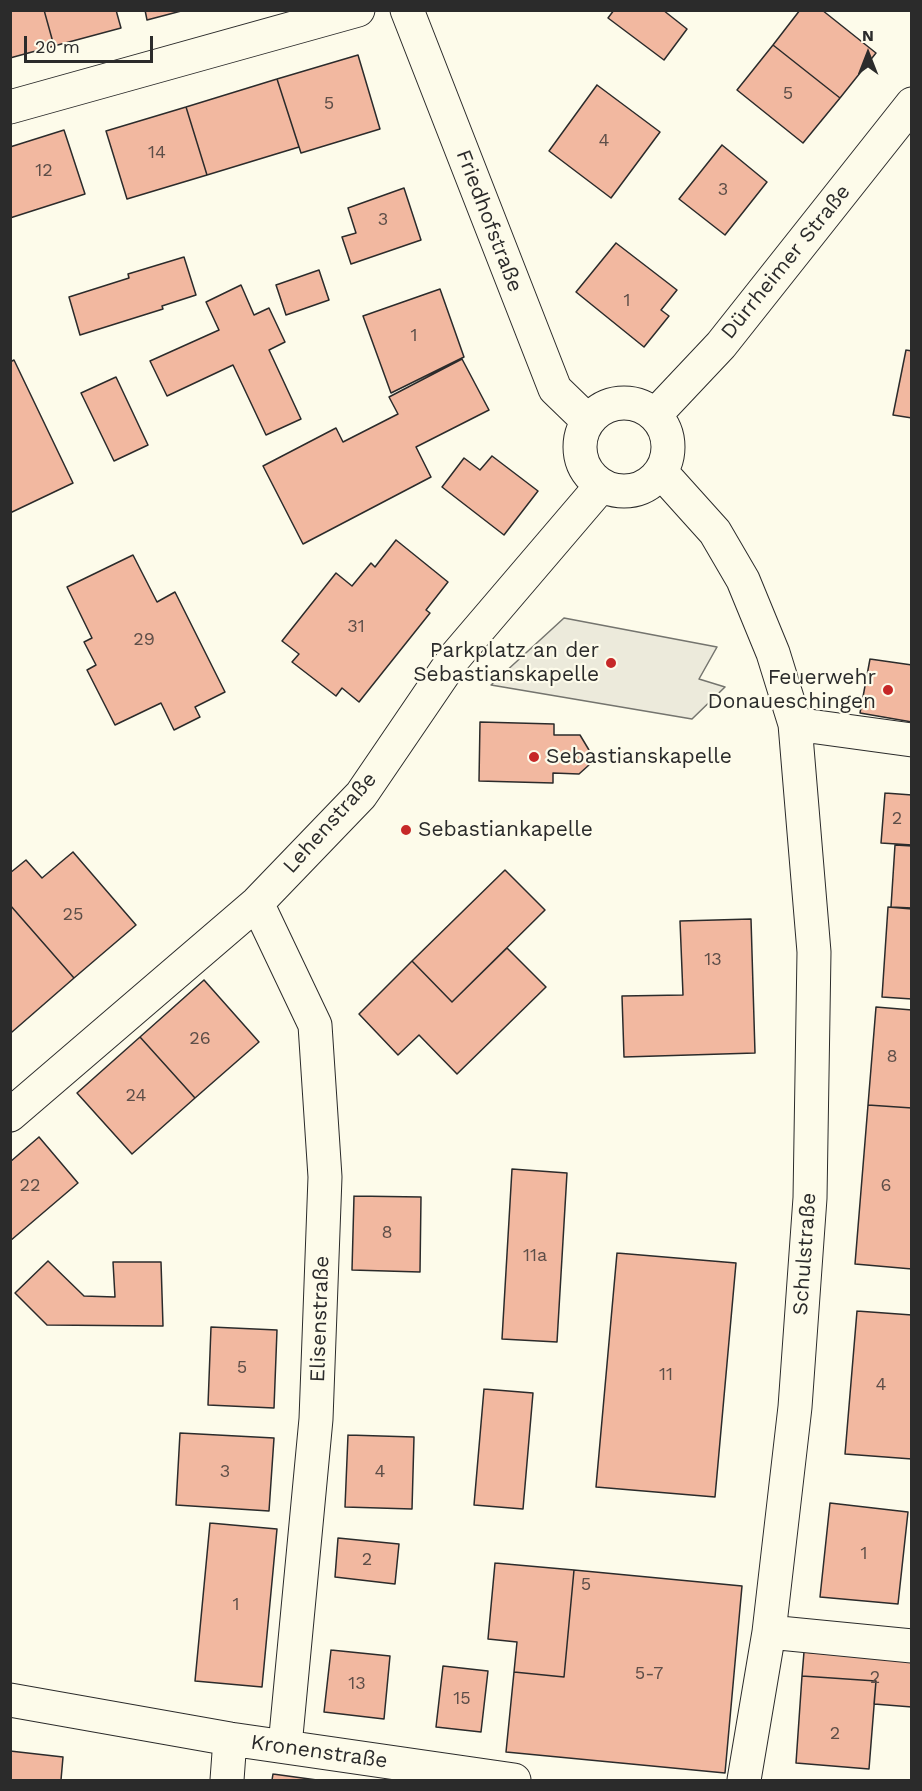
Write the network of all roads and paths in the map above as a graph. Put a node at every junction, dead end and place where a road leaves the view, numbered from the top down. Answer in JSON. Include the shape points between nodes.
{"nodes":[{"id":1,"x":358,"y":10,"type":"edge"},
{"id":2,"x":407,"y":10,"type":"edge"},
{"id":3,"x":912,"y":104,"type":"edge"},
{"id":4,"x":10,"y":107,"type":"edge"},
{"id":5,"x":655,"y":415,"type":"junction"},
{"id":6,"x":587,"y":420,"type":"junction"},
{"id":7,"x":661,"y":472,"type":"junction"},
{"id":8,"x":601,"y":486,"type":"junction"},
{"id":9,"x":795,"y":724,"type":"junction"},
{"id":10,"x":912,"y":740,"type":"edge"},
{"id":11,"x":257,"y":903,"type":"junction"},
{"id":12,"x":10,"y":1115,"type":"edge"},
{"id":13,"x":769,"y":1632,"type":"junction"},
{"id":14,"x":912,"y":1646,"type":"edge"},
{"id":15,"x":10,"y":1700,"type":"edge"},
{"id":16,"x":230,"y":1739,"type":"junction"},
{"id":17,"x":285,"y":1746,"type":"junction"},
{"id":18,"x":227,"y":1780,"type":"edge"},
{"id":19,"x":514,"y":1780,"type":"edge"},
{"id":20,"x":744,"y":1780,"type":"edge"}],
"edges":[{"from":1,"to":4,"type":"street"},
{"from":2,"to":6,"type":"street","name":"Friedhofstraße","via":[[555,389]]},
{"from":3,"to":5,"type":"street","name":"Dürrheimer Straße","via":[[721,345]]},
{"from":5,"to":6,"type":"street","via":[[638,405],[620,402],[601,408]]},
{"from":5,"to":7,"type":"street","via":[[668,442]]},
{"from":6,"to":8,"type":"street","via":[[580,437],[580,456],[587,473]]},
{"from":7,"to":8,"type":"street","via":[[634,490]]},
{"from":7,"to":9,"type":"street","name":"Schulstraße","via":[[714,532],[743,580]]},
{"from":8,"to":11,"type":"street","name":"Lehenstraße","via":[[455,657],[362,795]]},
{"from":9,"to":10,"type":"street"},
{"from":9,"to":13,"type":"street","name":"Schulstraße","via":[[814,952],[810,1198],[795,1407]]},
{"from":11,"to":12,"type":"street","name":"Lehenstraße"},
{"from":11,"to":17,"type":"street","name":"Elisenstraße","via":[[315,1024],[326,1177],[316,1419]]},
{"from":13,"to":14,"type":"street"},
{"from":13,"to":20,"type":"street","name":"Schulstraße"},
{"from":15,"to":16,"type":"street","name":"Kronenstraße"},
{"from":16,"to":17,"type":"street","name":"Kronenstraße"},
{"from":16,"to":18,"type":"street","name":"Kronenstraße"},
{"from":17,"to":19,"type":"street","name":"Kronenstraße"}]}
